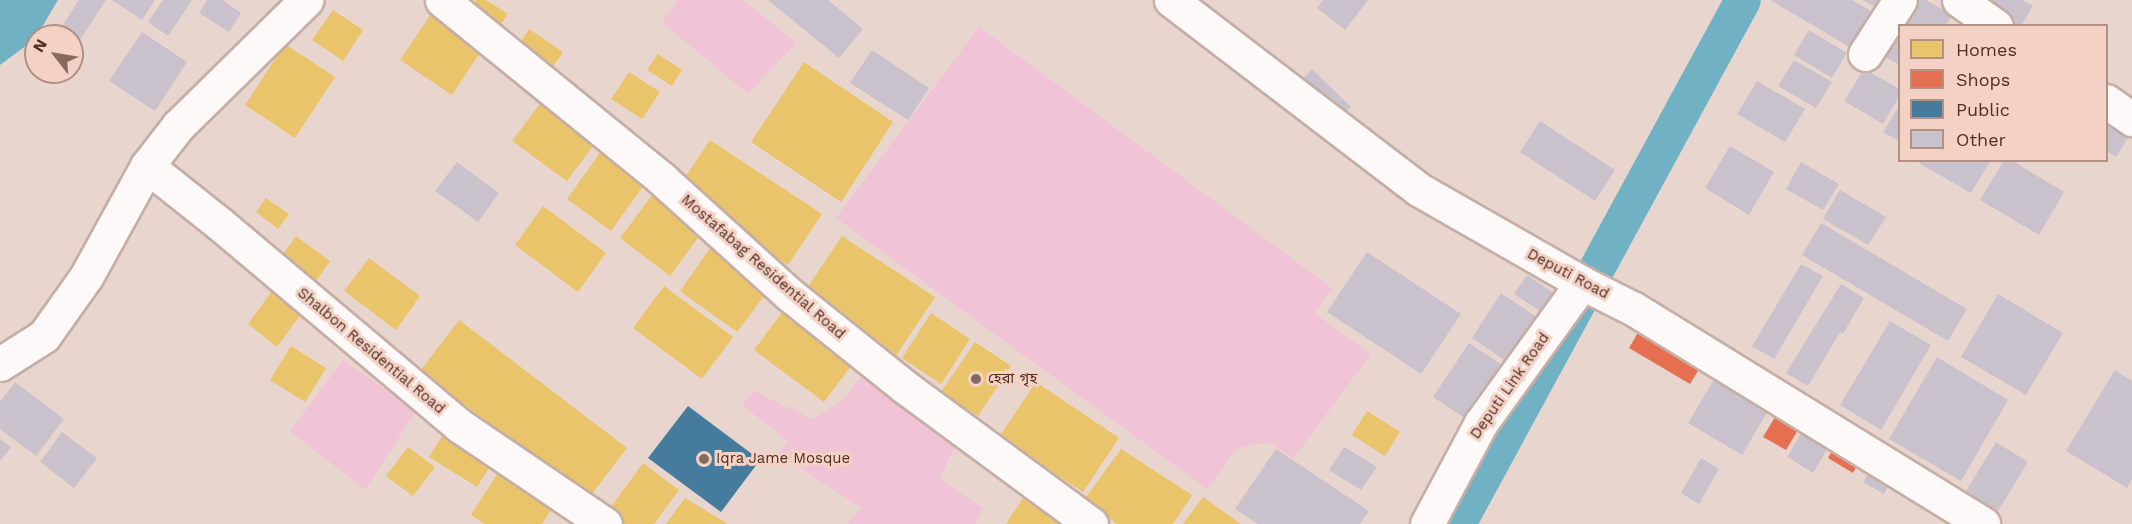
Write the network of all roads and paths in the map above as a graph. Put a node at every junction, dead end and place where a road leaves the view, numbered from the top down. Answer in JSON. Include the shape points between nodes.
{"nodes":[{"id":1,"x":306,"y":0,"type":"edge"},
{"id":2,"x":442,"y":0,"type":"edge"},
{"id":3,"x":1171,"y":0,"type":"edge"},
{"id":4,"x":1900,"y":0,"type":"edge"},
{"id":5,"x":1959,"y":0,"type":"edge"},
{"id":6,"x":1993,"y":24,"type":"edge"},
{"id":7,"x":1865,"y":54,"type":"dead end"},
{"id":8,"x":2108,"y":102,"type":"edge"},
{"id":9,"x":2132,"y":119,"type":"edge"},
{"id":10,"x":147,"y":166,"type":"junction"},
{"id":11,"x":1582,"y":284,"type":"junction"},
{"id":12,"x":0,"y":364,"type":"edge"},
{"id":13,"x":585,"y":519,"type":"edge"},
{"id":14,"x":1091,"y":524,"type":"edge"},
{"id":15,"x":1426,"y":524,"type":"edge"},
{"id":16,"x":1983,"y":524,"type":"edge"}],
"edges":[{"from":1,"to":10,"type":"street","via":[[178,126]]},
{"from":2,"to":14,"type":"street","name":"Mostafabag Residential Road","via":[[662,179],[790,295],[905,387]]},
{"from":3,"to":11,"type":"street","name":"Deputi Road","via":[[1418,189]]},
{"from":4,"to":7,"type":"street"},
{"from":5,"to":6,"type":"street"},
{"from":8,"to":9,"type":"street"},
{"from":10,"to":12,"type":"street","via":[[86,278],[44,336]]},
{"from":10,"to":13,"type":"street","name":"Shalbon Residential Road","via":[[460,426]]},
{"from":11,"to":15,"type":"street","name":"Deputi Link Road","via":[[1481,423]]},
{"from":11,"to":16,"type":"street","name":"Deputi Road","via":[[1634,309]]}]}
